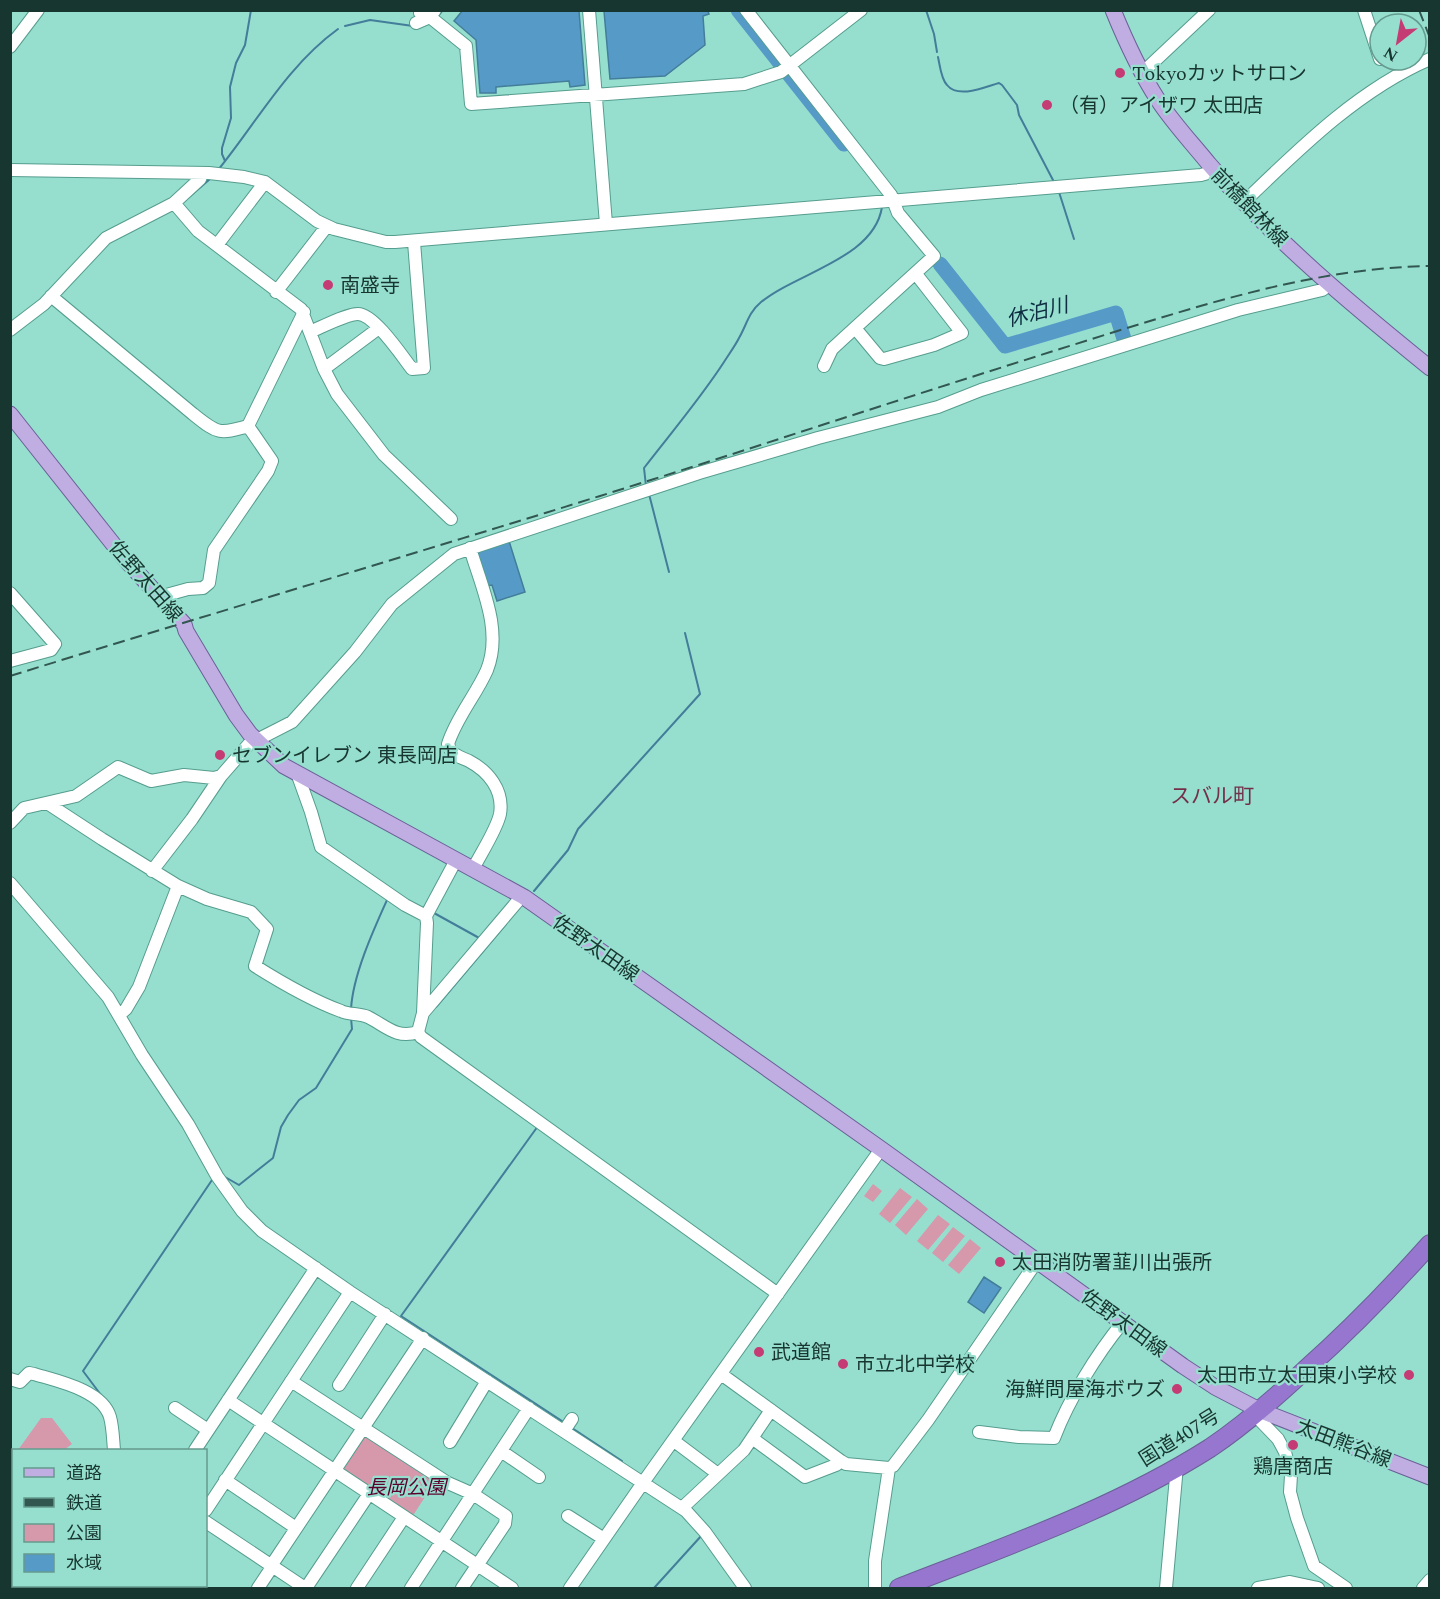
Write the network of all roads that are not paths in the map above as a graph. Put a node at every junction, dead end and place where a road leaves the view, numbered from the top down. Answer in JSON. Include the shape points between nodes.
{"nodes":[{"id":1,"x":38,"y":10,"type":"edge"},
{"id":2,"x":590,"y":10,"type":"edge"},
{"id":3,"x":746,"y":10,"type":"edge"},
{"id":4,"x":861,"y":10,"type":"edge"},
{"id":5,"x":1113,"y":10,"type":"edge"},
{"id":6,"x":1209,"y":10,"type":"edge"},
{"id":7,"x":426,"y":13,"type":"edge"},
{"id":8,"x":10,"y":46,"type":"edge"},
{"id":9,"x":1430,"y":59,"type":"edge"},
{"id":10,"x":786,"y":68,"type":"junction"},
{"id":11,"x":1384,"y":72,"type":"edge"},
{"id":12,"x":1142,"y":73,"type":"junction"},
{"id":13,"x":1387,"y":80,"type":"junction"},
{"id":14,"x":595,"y":94,"type":"junction"},
{"id":15,"x":10,"y":170,"type":"edge"},
{"id":16,"x":1215,"y":171,"type":"junction"},
{"id":17,"x":202,"y":174,"type":"junction"},
{"id":18,"x":266,"y":182,"type":"junction"},
{"id":19,"x":894,"y":201,"type":"junction"},
{"id":20,"x":1244,"y":202,"type":"junction"},
{"id":21,"x":174,"y":203,"type":"junction"},
{"id":22,"x":606,"y":224,"type":"junction"},
{"id":23,"x":327,"y":226,"type":"junction"},
{"id":24,"x":414,"y":242,"type":"junction"},
{"id":25,"x":217,"y":246,"type":"junction"},
{"id":26,"x":916,"y":274,"type":"junction"},
{"id":27,"x":1329,"y":285,"type":"junction"},
{"id":28,"x":276,"y":292,"type":"junction"},
{"id":29,"x":51,"y":296,"type":"junction"},
{"id":30,"x":304,"y":312,"type":"junction"},
{"id":31,"x":379,"y":328,"type":"junction"},
{"id":32,"x":855,"y":328,"type":"junction"},
{"id":33,"x":10,"y":330,"type":"edge"},
{"id":34,"x":310,"y":332,"type":"junction"},
{"id":35,"x":824,"y":366,"type":"dead end"},
{"id":36,"x":1430,"y":368,"type":"edge"},
{"id":37,"x":324,"y":369,"type":"junction"},
{"id":38,"x":10,"y":414,"type":"edge"},
{"id":39,"x":248,"y":426,"type":"junction"},
{"id":40,"x":451,"y":519,"type":"dead end"},
{"id":41,"x":470,"y":548,"type":"junction"},
{"id":42,"x":10,"y":593,"type":"edge"},
{"id":43,"x":159,"y":597,"type":"junction"},
{"id":44,"x":13,"y":657,"type":"edge"},
{"id":45,"x":256,"y":739,"type":"junction"},
{"id":46,"x":297,"y":773,"type":"junction"},
{"id":47,"x":221,"y":776,"type":"junction"},
{"id":48,"x":47,"y":803,"type":"junction"},
{"id":49,"x":10,"y":823,"type":"edge"},
{"id":50,"x":456,"y":860,"type":"junction"},
{"id":51,"x":472,"y":869,"type":"junction"},
{"id":52,"x":152,"y":871,"type":"junction"},
{"id":53,"x":10,"y":883,"type":"edge"},
{"id":54,"x":178,"y":886,"type":"junction"},
{"id":55,"x":522,"y":896,"type":"junction"},
{"id":56,"x":428,"y":912,"type":"junction"},
{"id":57,"x":423,"y":1013,"type":"junction"},
{"id":58,"x":119,"y":1015,"type":"junction"},
{"id":59,"x":418,"y":1032,"type":"junction"},
{"id":60,"x":881,"y":1149,"type":"junction"},
{"id":61,"x":1430,"y":1244,"type":"edge"},
{"id":62,"x":1037,"y":1262,"type":"junction"},
{"id":63,"x":316,"y":1268,"type":"junction"},
{"id":64,"x":350,"y":1292,"type":"junction"},
{"id":65,"x":778,"y":1294,"type":"junction"},
{"id":66,"x":385,"y":1314,"type":"junction"},
{"id":67,"x":1124,"y":1322,"type":"junction"},
{"id":68,"x":423,"y":1338,"type":"junction"},
{"id":69,"x":721,"y":1374,"type":"junction"},
{"id":70,"x":10,"y":1379,"type":"edge"},
{"id":71,"x":291,"y":1381,"type":"junction"},
{"id":72,"x":487,"y":1381,"type":"junction"},
{"id":73,"x":339,"y":1385,"type":"dead end"},
{"id":74,"x":228,"y":1400,"type":"junction"},
{"id":75,"x":175,"y":1408,"type":"dead end"},
{"id":76,"x":529,"y":1408,"type":"junction"},
{"id":77,"x":771,"y":1410,"type":"junction"},
{"id":78,"x":1256,"y":1412,"type":"junction"},
{"id":79,"x":572,"y":1419,"type":"dead end"},
{"id":80,"x":263,"y":1424,"type":"junction"},
{"id":81,"x":363,"y":1428,"type":"junction"},
{"id":82,"x":208,"y":1430,"type":"junction"},
{"id":83,"x":564,"y":1431,"type":"junction"},
{"id":84,"x":979,"y":1432,"type":"dead end"},
{"id":85,"x":752,"y":1438,"type":"junction"},
{"id":86,"x":674,"y":1441,"type":"junction"},
{"id":87,"x":450,"y":1442,"type":"dead end"},
{"id":88,"x":114,"y":1449,"type":"edge"},
{"id":89,"x":196,"y":1449,"type":"edge"},
{"id":90,"x":501,"y":1451,"type":"junction"},
{"id":91,"x":841,"y":1461,"type":"junction"},
{"id":92,"x":1177,"y":1466,"type":"junction"},
{"id":93,"x":889,"y":1468,"type":"junction"},
{"id":94,"x":334,"y":1470,"type":"junction"},
{"id":95,"x":718,"y":1474,"type":"junction"},
{"id":96,"x":539,"y":1477,"type":"dead end"},
{"id":97,"x":1430,"y":1477,"type":"edge"},
{"id":98,"x":225,"y":1480,"type":"junction"},
{"id":99,"x":643,"y":1482,"type":"junction"},
{"id":100,"x":369,"y":1494,"type":"junction"},
{"id":101,"x":473,"y":1494,"type":"junction"},
{"id":102,"x":207,"y":1508,"type":"edge"},
{"id":103,"x":682,"y":1508,"type":"junction"},
{"id":104,"x":568,"y":1516,"type":"dead end"},
{"id":105,"x":404,"y":1517,"type":"junction"},
{"id":106,"x":207,"y":1523,"type":"edge"},
{"id":107,"x":296,"y":1528,"type":"junction"},
{"id":108,"x":604,"y":1539,"type":"junction"},
{"id":109,"x":441,"y":1542,"type":"junction"},
{"id":110,"x":271,"y":1566,"type":"junction"},
{"id":111,"x":477,"y":1566,"type":"junction"},
{"id":112,"x":1430,"y":1580,"type":"edge"},
{"id":113,"x":258,"y":1588,"type":"edge"},
{"id":114,"x":306,"y":1588,"type":"edge"},
{"id":115,"x":357,"y":1588,"type":"edge"},
{"id":116,"x":411,"y":1588,"type":"edge"},
{"id":117,"x":462,"y":1588,"type":"edge"},
{"id":118,"x":512,"y":1588,"type":"edge"},
{"id":119,"x":570,"y":1588,"type":"edge"},
{"id":120,"x":745,"y":1588,"type":"edge"},
{"id":121,"x":875,"y":1588,"type":"edge"},
{"id":122,"x":899,"y":1588,"type":"edge"},
{"id":123,"x":1166,"y":1588,"type":"edge"},
{"id":124,"x":1264,"y":1588,"type":"edge"},
{"id":125,"x":1318,"y":1588,"type":"edge"},
{"id":126,"x":1346,"y":1588,"type":"edge"},
{"id":127,"x":1423,"y":1588,"type":"edge"}],
"edges":[{"from":1,"to":8,"type":"street"},
{"from":2,"to":14,"type":"street"},
{"from":3,"to":10,"type":"street"},
{"from":4,"to":10,"type":"street"},
{"from":5,"to":12,"type":"main road","name":"前橋館林線"},
{"from":6,"to":12,"type":"street"},
{"from":7,"to":14,"type":"street","via":[[466,46],[471,104]]},
{"from":9,"to":13,"type":"street"},
{"from":10,"to":14,"type":"street","via":[[744,84]]},
{"from":10,"to":19,"type":"street"},
{"from":11,"to":13,"type":"street"},
{"from":12,"to":16,"type":"main road","name":"前橋館林線","via":[[1179,128]]},
{"from":13,"to":20,"type":"street","via":[[1303,146]]},
{"from":14,"to":22,"type":"street"},
{"from":15,"to":17,"type":"street"},
{"from":16,"to":19,"type":"street"},
{"from":16,"to":20,"type":"main road","name":"前橋館林線"},
{"from":17,"to":18,"type":"street"},
{"from":17,"to":21,"type":"street"},
{"from":18,"to":23,"type":"street"},
{"from":18,"to":25,"type":"street"},
{"from":19,"to":22,"type":"street"},
{"from":19,"to":26,"type":"street","via":[[898,213],[934,256]]},
{"from":20,"to":27,"type":"main road","name":"前橋館林線"},
{"from":21,"to":25,"type":"street","via":[[190,224]]},
{"from":21,"to":29,"type":"street","via":[[106,238]]},
{"from":22,"to":24,"type":"street"},
{"from":23,"to":24,"type":"street","via":[[386,242]]},
{"from":23,"to":28,"type":"street"},
{"from":24,"to":31,"type":"street","via":[[424,368],[412,369]]},
{"from":25,"to":28,"type":"street"},
{"from":26,"to":32,"type":"street"},
{"from":26,"to":32,"type":"street","via":[[962,333],[884,359]]},
{"from":27,"to":36,"type":"main road","name":"前橋館林線"},
{"from":27,"to":41,"type":"street","via":[[1115,348],[938,407],[699,473]]},
{"from":28,"to":30,"type":"street"},
{"from":29,"to":33,"type":"street"},
{"from":29,"to":39,"type":"street","via":[[213,430],[228,432]]},
{"from":30,"to":34,"type":"street"},
{"from":30,"to":39,"type":"street"},
{"from":31,"to":34,"type":"street","via":[[358,314]]},
{"from":31,"to":37,"type":"street"},
{"from":32,"to":35,"type":"street","via":[[832,349]]},
{"from":34,"to":37,"type":"street"},
{"from":37,"to":40,"type":"street","via":[[337,394],[384,455]]},
{"from":38,"to":43,"type":"main road","name":"佐野太田線"},
{"from":39,"to":43,"type":"street","via":[[272,461],[268,471],[214,550],[208,583],[203,588]]},
{"from":41,"to":45,"type":"street","via":[[454,554],[392,604],[292,722]]},
{"from":41,"to":51,"type":"street","via":[[491,615],[493,647],[487,669],[448,744],[452,752],[482,768],[494,784],[500,803],[496,824]]},
{"from":42,"to":44,"type":"street","via":[[55,644],[51,650]]},
{"from":43,"to":45,"type":"main road","name":"佐野太田線","via":[[184,624],[236,715]]},
{"from":45,"to":46,"type":"main road","name":"佐野太田線"},
{"from":45,"to":47,"type":"street"},
{"from":46,"to":50,"type":"main road","name":"佐野太田線"},
{"from":46,"to":56,"type":"street","via":[[321,847],[405,905]]},
{"from":47,"to":48,"type":"street","via":[[184,775],[151,781],[118,767],[76,796]]},
{"from":47,"to":52,"type":"street"},
{"from":48,"to":49,"type":"street","via":[[24,808]]},
{"from":48,"to":52,"type":"street"},
{"from":50,"to":51,"type":"main road","name":"佐野太田線"},
{"from":50,"to":56,"type":"street"},
{"from":51,"to":55,"type":"main road","name":"佐野太田線"},
{"from":52,"to":54,"type":"street"},
{"from":53,"to":58,"type":"street"},
{"from":54,"to":58,"type":"street","via":[[140,987]]},
{"from":54,"to":59,"type":"street","via":[[251,912],[267,929],[255,966],[315,1000],[368,1017],[386,1030],[408,1035]]},
{"from":55,"to":57,"type":"street"},
{"from":55,"to":60,"type":"main road","name":"佐野太田線"},
{"from":56,"to":57,"type":"street"},
{"from":57,"to":59,"type":"street"},
{"from":58,"to":63,"type":"street","via":[[216,1176],[242,1211],[275,1241]]},
{"from":59,"to":65,"type":"street"},
{"from":60,"to":62,"type":"main road","name":"佐野太田線"},
{"from":60,"to":65,"type":"street"},
{"from":61,"to":78,"type":"highway","name":"国道407号","via":[[1353,1327]]},
{"from":62,"to":67,"type":"main road","name":"佐野太田線"},
{"from":62,"to":93,"type":"street","via":[[928,1420]]},
{"from":63,"to":64,"type":"street"},
{"from":63,"to":74,"type":"street"},
{"from":64,"to":66,"type":"street"},
{"from":64,"to":71,"type":"street"},
{"from":65,"to":69,"type":"street"},
{"from":66,"to":68,"type":"street"},
{"from":66,"to":73,"type":"street"},
{"from":67,"to":78,"type":"main road","name":"佐野太田線"},
{"from":67,"to":84,"type":"street","via":[[1074,1394],[1054,1438]]},
{"from":68,"to":72,"type":"street"},
{"from":68,"to":81,"type":"street"},
{"from":69,"to":77,"type":"street"},
{"from":69,"to":86,"type":"street"},
{"from":70,"to":88,"type":"street","via":[[20,1382],[29,1373],[78,1387],[110,1415]]},
{"from":71,"to":80,"type":"street"},
{"from":71,"to":81,"type":"street"},
{"from":72,"to":76,"type":"street"},
{"from":72,"to":87,"type":"street"},
{"from":74,"to":80,"type":"street"},
{"from":74,"to":82,"type":"street"},
{"from":75,"to":82,"type":"street"},
{"from":76,"to":83,"type":"street"},
{"from":76,"to":90,"type":"street"},
{"from":77,"to":85,"type":"street"},
{"from":77,"to":91,"type":"street"},
{"from":78,"to":92,"type":"highway","name":"国道407号","via":[[1209,1448]]},
{"from":78,"to":97,"type":"main road","name":"太田熊谷線"},
{"from":78,"to":126,"type":"street","via":[[1285,1452],[1290,1492],[1314,1566]]},
{"from":79,"to":83,"type":"street"},
{"from":80,"to":94,"type":"street"},
{"from":80,"to":98,"type":"street"},
{"from":81,"to":94,"type":"street"},
{"from":81,"to":101,"type":"street","via":[[448,1483]]},
{"from":82,"to":89,"type":"street"},
{"from":83,"to":99,"type":"street"},
{"from":85,"to":91,"type":"street","via":[[805,1477]]},
{"from":85,"to":95,"type":"street"},
{"from":86,"to":95,"type":"street"},
{"from":86,"to":99,"type":"street"},
{"from":90,"to":96,"type":"street"},
{"from":90,"to":101,"type":"street"},
{"from":91,"to":93,"type":"street"},
{"from":92,"to":122,"type":"highway","name":"国道407号","via":[[1113,1500]]},
{"from":92,"to":123,"type":"street"},
{"from":93,"to":121,"type":"street","via":[[875,1562]]},
{"from":94,"to":100,"type":"street"},
{"from":94,"to":107,"type":"street"},
{"from":95,"to":103,"type":"street"},
{"from":98,"to":102,"type":"street"},
{"from":98,"to":107,"type":"street"},
{"from":99,"to":103,"type":"street"},
{"from":99,"to":108,"type":"street"},
{"from":100,"to":105,"type":"street"},
{"from":100,"to":114,"type":"street"},
{"from":101,"to":109,"type":"street"},
{"from":101,"to":111,"type":"street","via":[[507,1520]]},
{"from":103,"to":120,"type":"street","via":[[705,1532]]},
{"from":104,"to":108,"type":"street"},
{"from":105,"to":109,"type":"street"},
{"from":105,"to":115,"type":"street"},
{"from":106,"to":110,"type":"street"},
{"from":107,"to":110,"type":"street"},
{"from":108,"to":119,"type":"street"},
{"from":109,"to":111,"type":"street"},
{"from":109,"to":116,"type":"street"},
{"from":110,"to":113,"type":"street"},
{"from":110,"to":114,"type":"street"},
{"from":111,"to":117,"type":"street"},
{"from":111,"to":118,"type":"street"},
{"from":112,"to":127,"type":"street"},
{"from":124,"to":125,"type":"street","via":[[1290,1582]]}]}
